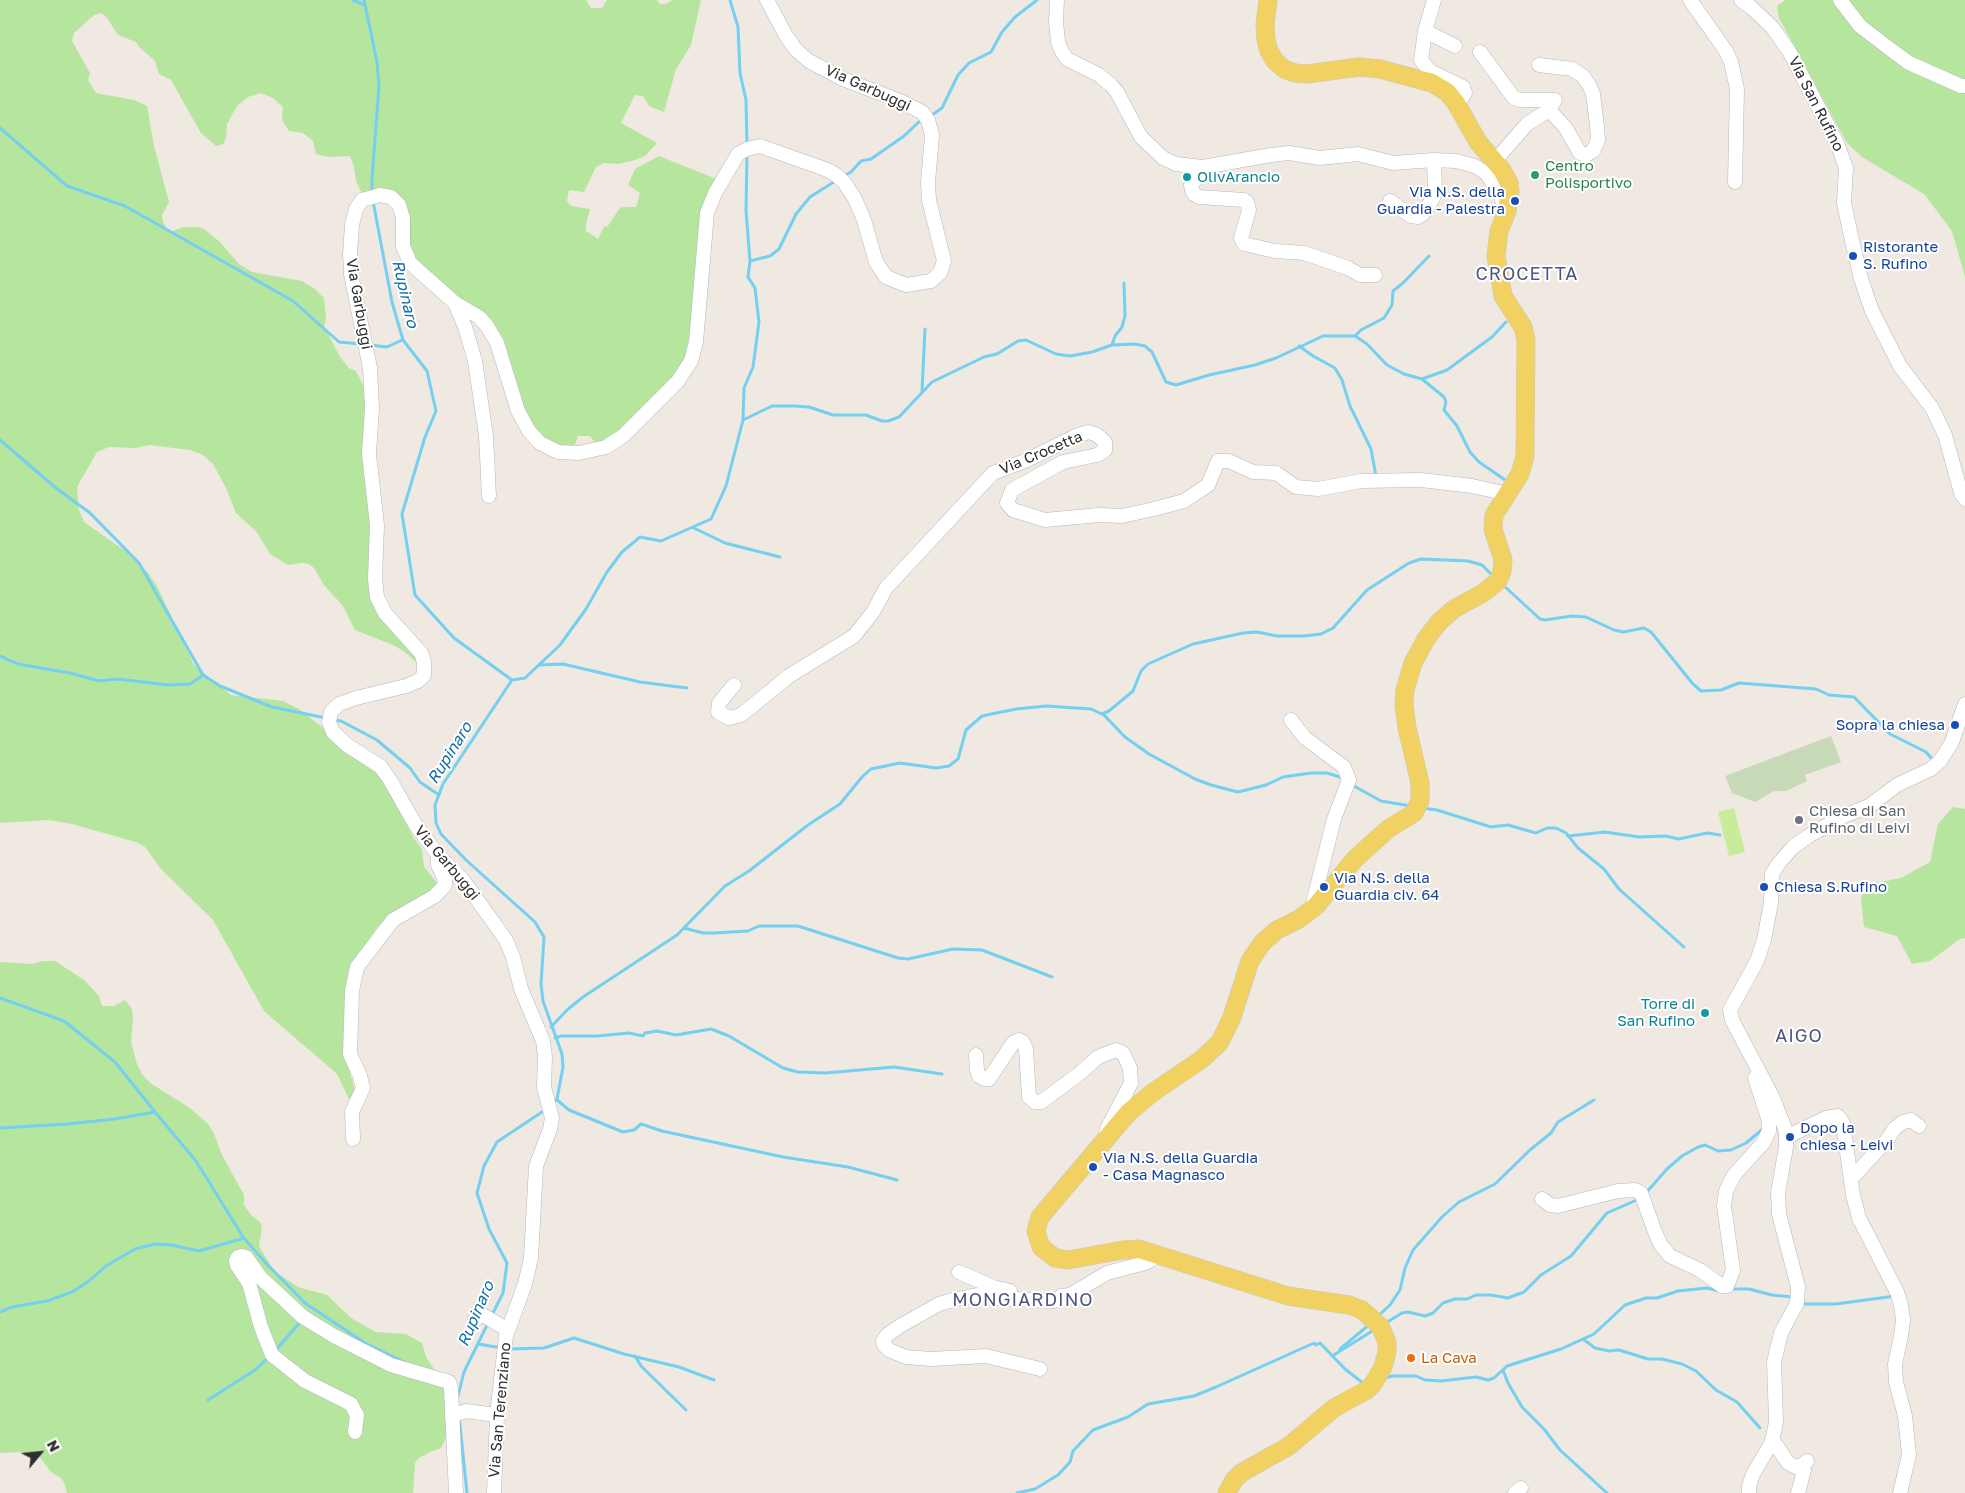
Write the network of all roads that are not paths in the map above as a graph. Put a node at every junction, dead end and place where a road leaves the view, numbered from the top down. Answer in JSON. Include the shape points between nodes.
{"nodes":[{"id":1,"x":767,"y":0,"type":"edge"},
{"id":2,"x":1056,"y":0,"type":"edge"},
{"id":3,"x":1268,"y":0,"type":"edge"},
{"id":4,"x":1434,"y":0,"type":"edge"},
{"id":5,"x":1690,"y":0,"type":"edge"},
{"id":6,"x":1741,"y":0,"type":"edge"},
{"id":7,"x":1840,"y":0,"type":"edge"},
{"id":8,"x":1425,"y":31,"type":"junction"},
{"id":9,"x":1455,"y":46,"type":"dead end"},
{"id":10,"x":1480,"y":52,"type":"dead end"},
{"id":11,"x":1539,"y":65,"type":"dead end"},
{"id":12,"x":1965,"y":86,"type":"edge"},
{"id":13,"x":1456,"y":103,"type":"junction"},
{"id":14,"x":1549,"y":110,"type":"junction"},
{"id":15,"x":1434,"y":160,"type":"junction"},
{"id":16,"x":1494,"y":162,"type":"junction"},
{"id":17,"x":1220,"y":165,"type":"junction"},
{"id":18,"x":1735,"y":182,"type":"dead end"},
{"id":19,"x":1390,"y":201,"type":"dead end"},
{"id":20,"x":1507,"y":211,"type":"junction"},
{"id":21,"x":1375,"y":275,"type":"dead end"},
{"id":22,"x":455,"y":303,"type":"junction"},
{"id":23,"x":1508,"y":494,"type":"junction"},
{"id":24,"x":490,"y":496,"type":"dead end"},
{"id":25,"x":1965,"y":499,"type":"edge"},
{"id":26,"x":734,"y":685,"type":"dead end"},
{"id":27,"x":1965,"y":704,"type":"edge"},
{"id":28,"x":1291,"y":720,"type":"dead end"},
{"id":29,"x":438,"y":854,"type":"junction"},
{"id":30,"x":1314,"y":908,"type":"junction"},
{"id":31,"x":976,"y":1055,"type":"dead end"},
{"id":32,"x":1758,"y":1071,"type":"junction"},
{"id":33,"x":1920,"y":1126,"type":"dead end"},
{"id":34,"x":1786,"y":1137,"type":"junction"},
{"id":35,"x":353,"y":1139,"type":"dead end"},
{"id":36,"x":1105,"y":1140,"type":"junction"},
{"id":37,"x":1851,"y":1179,"type":"junction"},
{"id":38,"x":536,"y":1182,"type":"joint"},
{"id":39,"x":1542,"y":1199,"type":"dead end"},
{"id":40,"x":1156,"y":1254,"type":"junction"},
{"id":41,"x":959,"y":1272,"type":"dead end"},
{"id":42,"x":1070,"y":1295,"type":"junction"},
{"id":43,"x":479,"y":1317,"type":"dead end"},
{"id":44,"x":505,"y":1329,"type":"junction"},
{"id":45,"x":1040,"y":1369,"type":"dead end"},
{"id":46,"x":497,"y":1414,"type":"junction"},
{"id":47,"x":452,"y":1416,"type":"junction"},
{"id":48,"x":355,"y":1432,"type":"dead end"},
{"id":49,"x":1772,"y":1440,"type":"junction"},
{"id":50,"x":456,"y":1493,"type":"edge"},
{"id":51,"x":494,"y":1493,"type":"edge"},
{"id":52,"x":1227,"y":1493,"type":"edge"},
{"id":53,"x":1749,"y":1493,"type":"edge"},
{"id":54,"x":1798,"y":1493,"type":"edge"},
{"id":55,"x":1900,"y":1493,"type":"edge"}],
"edges":[{"from":1,"to":22,"type":"street","name":"Via Garbuggi","via":[[796,50],[809,61],[843,79],[900,101],[922,112],[928,120],[932,135],[929,200],[944,261],[940,273],[931,281],[915,285],[898,283],[886,277],[876,262],[856,199],[844,182],[825,169],[760,146],[747,149],[738,154],[715,193],[708,213],[696,342],[691,361],[678,381],[623,436],[606,447],[579,453],[558,452],[540,443],[529,432],[518,411],[497,343],[479,317]]},
{"from":2,"to":17,"type":"street","via":[[1058,42],[1062,52],[1067,59],[1112,85],[1141,137],[1152,149],[1176,164]]},
{"from":3,"to":13,"type":"main road","via":[[1266,40],[1275,61],[1284,68],[1307,74],[1359,67],[1380,69],[1432,83],[1447,92]]},
{"from":4,"to":8,"type":"street"},
{"from":5,"to":18,"type":"street","via":[[1731,62],[1737,89]]},
{"from":6,"to":25,"type":"street","name":"Via San Rufino","via":[[1772,27],[1783,43],[1837,143],[1846,168],[1844,204],[1861,279],[1872,311],[1900,366],[1932,408],[1945,435]]},
{"from":7,"to":12,"type":"street","via":[[1860,26],[1903,58]]},
{"from":8,"to":9,"type":"street"},
{"from":8,"to":13,"type":"street","via":[[1421,60],[1430,71],[1463,87],[1465,93]]},
{"from":10,"to":14,"type":"street","via":[[1510,94],[1520,100],[1555,100]]},
{"from":11,"to":14,"type":"street","via":[[1572,69],[1589,85],[1598,140],[1593,151],[1586,155],[1580,153],[1565,127]]},
{"from":13,"to":16,"type":"main road","via":[[1478,142]]},
{"from":14,"to":16,"type":"street","via":[[1527,124]]},
{"from":15,"to":17,"type":"street","via":[[1393,163],[1358,154],[1320,158],[1289,153]]},
{"from":15,"to":19,"type":"street","via":[[1433,198],[1423,214],[1411,216]]},
{"from":15,"to":20,"type":"street","via":[[1468,163],[1481,169],[1499,192]]},
{"from":16,"to":20,"type":"main road","via":[[1509,184]]},
{"from":17,"to":21,"type":"street","via":[[1199,176],[1191,185],[1192,190],[1200,197],[1247,202],[1249,210],[1241,238],[1244,244],[1304,254],[1360,275]]},
{"from":20,"to":23,"type":"main road","via":[[1499,231],[1496,256],[1499,280],[1503,296],[1523,327],[1526,339],[1525,456],[1520,474]]},
{"from":22,"to":24,"type":"street","via":[[476,360]]},
{"from":22,"to":29,"type":"street","name":"Via Garbuggi","via":[[410,263],[403,246],[403,218],[399,205],[390,197],[380,195],[362,200],[352,225],[350,254],[370,368],[369,454],[377,525],[377,597],[385,613],[421,653],[424,675],[406,686],[339,704],[331,712],[329,722],[333,732],[348,745],[381,767],[415,824]]},
{"from":23,"to":26,"type":"street","name":"Via Crocetta","via":[[1421,480],[1361,481],[1318,489],[1296,487],[1276,473],[1253,472],[1229,460],[1218,461],[1208,485],[1184,501],[1154,509],[1122,516],[1045,520],[1013,510],[1007,503],[1012,490],[1063,462],[1097,455],[1105,450],[1104,442],[1088,432],[993,473],[886,588],[854,636],[789,676],[740,715],[729,718],[718,712],[719,703]]},
{"from":23,"to":30,"type":"main road","via":[[1494,515],[1493,529],[1503,560],[1498,581],[1439,622],[1413,662],[1404,704],[1420,783],[1420,801],[1414,814],[1388,829],[1361,853]]},
{"from":27,"to":32,"type":"street","via":[[1952,742],[1940,761],[1897,785],[1869,806],[1841,817],[1807,837],[1793,847],[1772,874],[1770,917],[1764,940],[1757,961],[1730,1010]]},
{"from":28,"to":30,"type":"street","via":[[1305,738],[1344,766],[1349,780],[1334,820],[1312,903]]},
{"from":29,"to":35,"type":"street","via":[[445,885],[435,896],[393,920],[357,967],[352,990],[350,1054],[363,1088],[352,1112]]},
{"from":29,"to":38,"type":"street","name":"Via Garbuggi","via":[[463,880],[506,940],[521,989],[543,1041],[544,1087],[552,1118],[536,1166]]},
{"from":30,"to":36,"type":"main road","via":[[1277,930],[1255,952],[1220,1042],[1202,1059],[1152,1093]]},
{"from":31,"to":36,"type":"street","via":[[979,1076],[989,1078],[1013,1043],[1023,1042],[1030,1097],[1041,1102],[1098,1057],[1116,1050],[1123,1053],[1130,1068],[1131,1083],[1107,1129]]},
{"from":32,"to":34,"type":"street","via":[[1773,1098]]},
{"from":32,"to":39,"type":"street","via":[[1756,1082],[1769,1121],[1769,1131],[1763,1143],[1734,1175],[1726,1191],[1724,1206],[1732,1270],[1727,1286],[1670,1256],[1655,1232],[1641,1193],[1635,1190],[1558,1206]]},
{"from":33,"to":37,"type":"street","via":[[1911,1120],[1903,1122]]},
{"from":34,"to":37,"type":"street","via":[[1826,1118],[1838,1116],[1843,1123]]},
{"from":34,"to":49,"type":"street","via":[[1778,1193],[1779,1214],[1798,1287],[1797,1304],[1781,1333],[1774,1362],[1776,1422]]},
{"from":36,"to":40,"type":"main road","via":[[1040,1217],[1036,1231],[1041,1247],[1055,1258],[1068,1260],[1123,1250],[1139,1249]]},
{"from":37,"to":55,"type":"street","via":[[1859,1218],[1901,1305],[1902,1328],[1895,1364],[1909,1455]]},
{"from":38,"to":44,"type":"street","name":"Via San Terenziano","via":[[531,1258],[525,1284]]},
{"from":40,"to":42,"type":"street","via":[[1145,1263],[1107,1273]]},
{"from":40,"to":52,"type":"main road","via":[[1288,1296],[1349,1305],[1362,1310],[1380,1326],[1387,1342],[1383,1367],[1367,1390],[1334,1408],[1290,1446],[1241,1473]]},
{"from":41,"to":42,"type":"street","via":[[1000,1289],[1055,1297]]},
{"from":42,"to":45,"type":"street","via":[[1054,1301],[996,1298],[982,1294],[953,1300],[939,1304],[900,1326],[887,1334],[883,1341],[889,1350],[906,1357],[986,1356]]},
{"from":43,"to":44,"type":"street"},
{"from":44,"to":46,"type":"street","name":"Via San Terenziano"},
{"from":46,"to":47,"type":"street","via":[[466,1411]]},
{"from":46,"to":51,"type":"street","name":"Via San Terenziano"},
{"from":47,"to":48,"type":"street","via":[[449,1382],[391,1365],[334,1336],[302,1317],[261,1278],[246,1257],[238,1257],[236,1265],[249,1283],[272,1355],[305,1381],[351,1404],[357,1415]]},
{"from":47,"to":50,"type":"street"},
{"from":49,"to":53,"type":"street","via":[[1753,1474]]},
{"from":49,"to":54,"type":"street","via":[[1788,1463],[1796,1467],[1805,1463]]}]}
